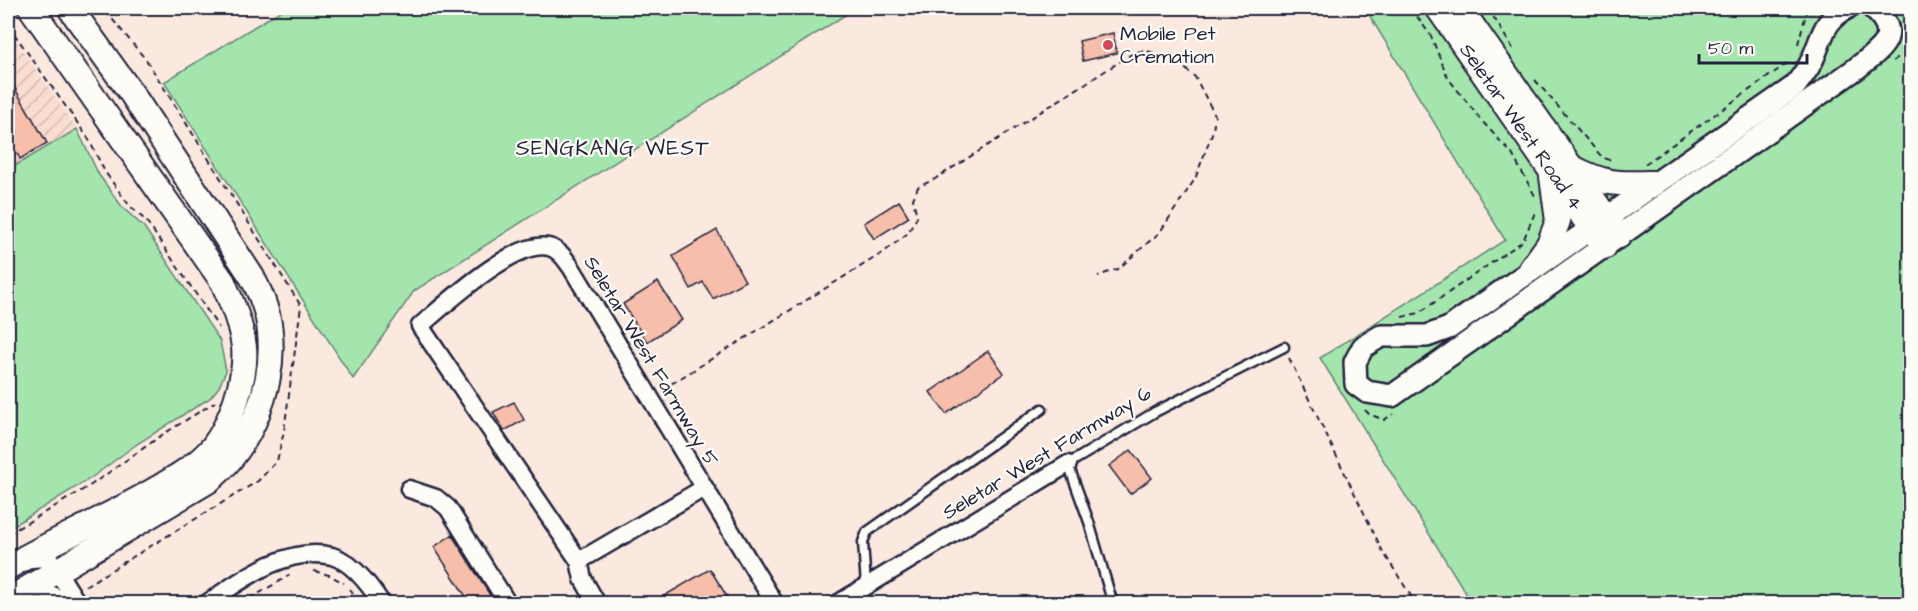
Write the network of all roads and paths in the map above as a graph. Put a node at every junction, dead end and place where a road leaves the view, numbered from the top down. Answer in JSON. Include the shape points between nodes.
{"nodes":[{"id":1,"x":31,"y":8,"type":"edge"},
{"id":2,"x":70,"y":8,"type":"edge"},
{"id":3,"x":1411,"y":8,"type":"edge"},
{"id":4,"x":1438,"y":8,"type":"edge"},
{"id":5,"x":1460,"y":8,"type":"edge"},
{"id":6,"x":1488,"y":8,"type":"edge"},
{"id":7,"x":1810,"y":8,"type":"edge"},
{"id":8,"x":1847,"y":8,"type":"edge"},
{"id":9,"x":1873,"y":8,"type":"edge"},
{"id":10,"x":8,"y":24,"type":"edge"},
{"id":11,"x":1797,"y":48,"type":"dead end"},
{"id":12,"x":1516,"y":53,"type":"dead end"},
{"id":13,"x":1795,"y":58,"type":"dead end"},
{"id":14,"x":1534,"y":79,"type":"dead end"},
{"id":15,"x":1611,"y":161,"type":"dead end"},
{"id":16,"x":1560,"y":169,"type":"junction"},
{"id":17,"x":1647,"y":175,"type":"junction"},
{"id":18,"x":1537,"y":200,"type":"dead end"},
{"id":19,"x":1536,"y":207,"type":"dead end"},
{"id":20,"x":1598,"y":222,"type":"junction"},
{"id":21,"x":1612,"y":242,"type":"junction"},
{"id":22,"x":1532,"y":269,"type":"junction"},
{"id":23,"x":1098,"y":276,"type":"dead end"},
{"id":24,"x":1419,"y":313,"type":"dead end"},
{"id":25,"x":223,"y":334,"type":"dead end"},
{"id":26,"x":1284,"y":347,"type":"joint"},
{"id":27,"x":650,"y":397,"type":"junction"},
{"id":28,"x":219,"y":399,"type":"dead end"},
{"id":29,"x":1042,"y":409,"type":"dead end"},
{"id":30,"x":277,"y":461,"type":"dead end"},
{"id":31,"x":1068,"y":464,"type":"junction"},
{"id":32,"x":704,"y":488,"type":"junction"},
{"id":33,"x":409,"y":489,"type":"dead end"},
{"id":34,"x":8,"y":534,"type":"edge"},
{"id":35,"x":579,"y":561,"type":"junction"},
{"id":36,"x":14,"y":563,"type":"edge"},
{"id":37,"x":57,"y":570,"type":"junction"},
{"id":38,"x":314,"y":571,"type":"dead end"},
{"id":39,"x":292,"y":573,"type":"dead end"},
{"id":40,"x":866,"y":586,"type":"junction"},
{"id":41,"x":29,"y":588,"type":"junction"},
{"id":42,"x":8,"y":600,"type":"edge"},
{"id":43,"x":73,"y":600,"type":"edge"},
{"id":44,"x":206,"y":603,"type":"edge"},
{"id":45,"x":241,"y":603,"type":"edge"},
{"id":46,"x":361,"y":603,"type":"edge"},
{"id":47,"x":382,"y":603,"type":"edge"},
{"id":48,"x":508,"y":603,"type":"edge"},
{"id":49,"x":597,"y":603,"type":"edge"},
{"id":50,"x":775,"y":603,"type":"edge"},
{"id":51,"x":837,"y":603,"type":"edge"},
{"id":52,"x":1113,"y":603,"type":"edge"},
{"id":53,"x":1416,"y":603,"type":"edge"}],
"edges":[{"from":1,"to":36,"type":"main road","via":[[223,282],[240,323],[244,350],[233,412],[214,446],[187,471],[138,500]]},
{"from":2,"to":37,"type":"main road","via":[[132,94],[252,277],[260,292],[270,333],[270,364],[262,401],[243,441],[218,473]]},
{"from":3,"to":18,"type":"path","via":[[1431,36],[1448,78],[1512,154]]},
{"from":4,"to":16,"type":"main road","name":"Seletar West Road 4"},
{"from":5,"to":16,"type":"main road","name":"Seletar West Road 4"},
{"from":6,"to":12,"type":"path"},
{"from":7,"to":11,"type":"path"},
{"from":8,"to":17,"type":"street","via":[[1827,25],[1810,65],[1795,86]]},
{"from":9,"to":21,"type":"street","via":[[1886,19],[1888,32],[1883,48]]},
{"from":10,"to":25,"type":"path","via":[[88,138],[105,171],[129,205],[147,222]]},
{"from":13,"to":17,"type":"path"},
{"from":14,"to":15,"type":"path","via":[[1602,158]]},
{"from":16,"to":17,"type":"main road","via":[[1614,184]]},
{"from":16,"to":20,"type":"main road","name":"Seletar West Road 4"},
{"from":16,"to":22,"type":"main road","via":[[1558,220],[1549,244]]},
{"from":17,"to":20,"type":"street"},
{"from":19,"to":24,"type":"path","via":[[1523,241]]},
{"from":20,"to":21,"type":"main road","name":"Seletar West Road 4"},
{"from":20,"to":22,"type":"street"},
{"from":21,"to":22,"type":"street","via":[[1392,396],[1367,392],[1356,384],[1355,362],[1363,347],[1381,336],[1427,336],[1449,328]]},
{"from":23,"to":27,"type":"path","via":[[1118,270],[1160,232],[1195,179],[1213,131],[1215,115],[1195,77],[1174,59],[1147,51],[1135,52],[918,187],[913,199],[917,217],[908,233],[884,252]]},
{"from":26,"to":31,"type":"lane","name":"Seletar West Farmway 6","via":[[1155,412]]},
{"from":26,"to":53,"type":"path","via":[[1382,550]]},
{"from":27,"to":32,"type":"street","name":"Seletar West Farmway 5"},
{"from":27,"to":35,"type":"street","name":"Seletar West Farmway 5","via":[[566,260],[549,247],[521,250],[470,283],[420,326]]},
{"from":28,"to":34,"type":"path"},
{"from":29,"to":40,"type":"lane","via":[[867,532],[863,542]]},
{"from":30,"to":43,"type":"path","via":[[258,482]]},
{"from":31,"to":40,"type":"street","name":"Seletar West Farmway 6"},
{"from":31,"to":52,"type":"lane"},
{"from":32,"to":35,"type":"street"},
{"from":32,"to":50,"type":"street","name":"Seletar West Farmway 5"},
{"from":33,"to":48,"type":"street","via":[[436,498],[448,508]]},
{"from":35,"to":49,"type":"street","via":[[583,579]]},
{"from":36,"to":37,"type":"street","via":[[49,558]]},
{"from":37,"to":41,"type":"main road"},
{"from":37,"to":43,"type":"street"},
{"from":38,"to":46,"type":"path","via":[[345,583]]},
{"from":39,"to":45,"type":"path"},
{"from":40,"to":51,"type":"street","name":"Seletar West Farmway 6"},
{"from":41,"to":42,"type":"main road"},
{"from":41,"to":43,"type":"street"},
{"from":44,"to":47,"type":"street","via":[[268,566],[314,554],[334,557],[351,568]]}]}
